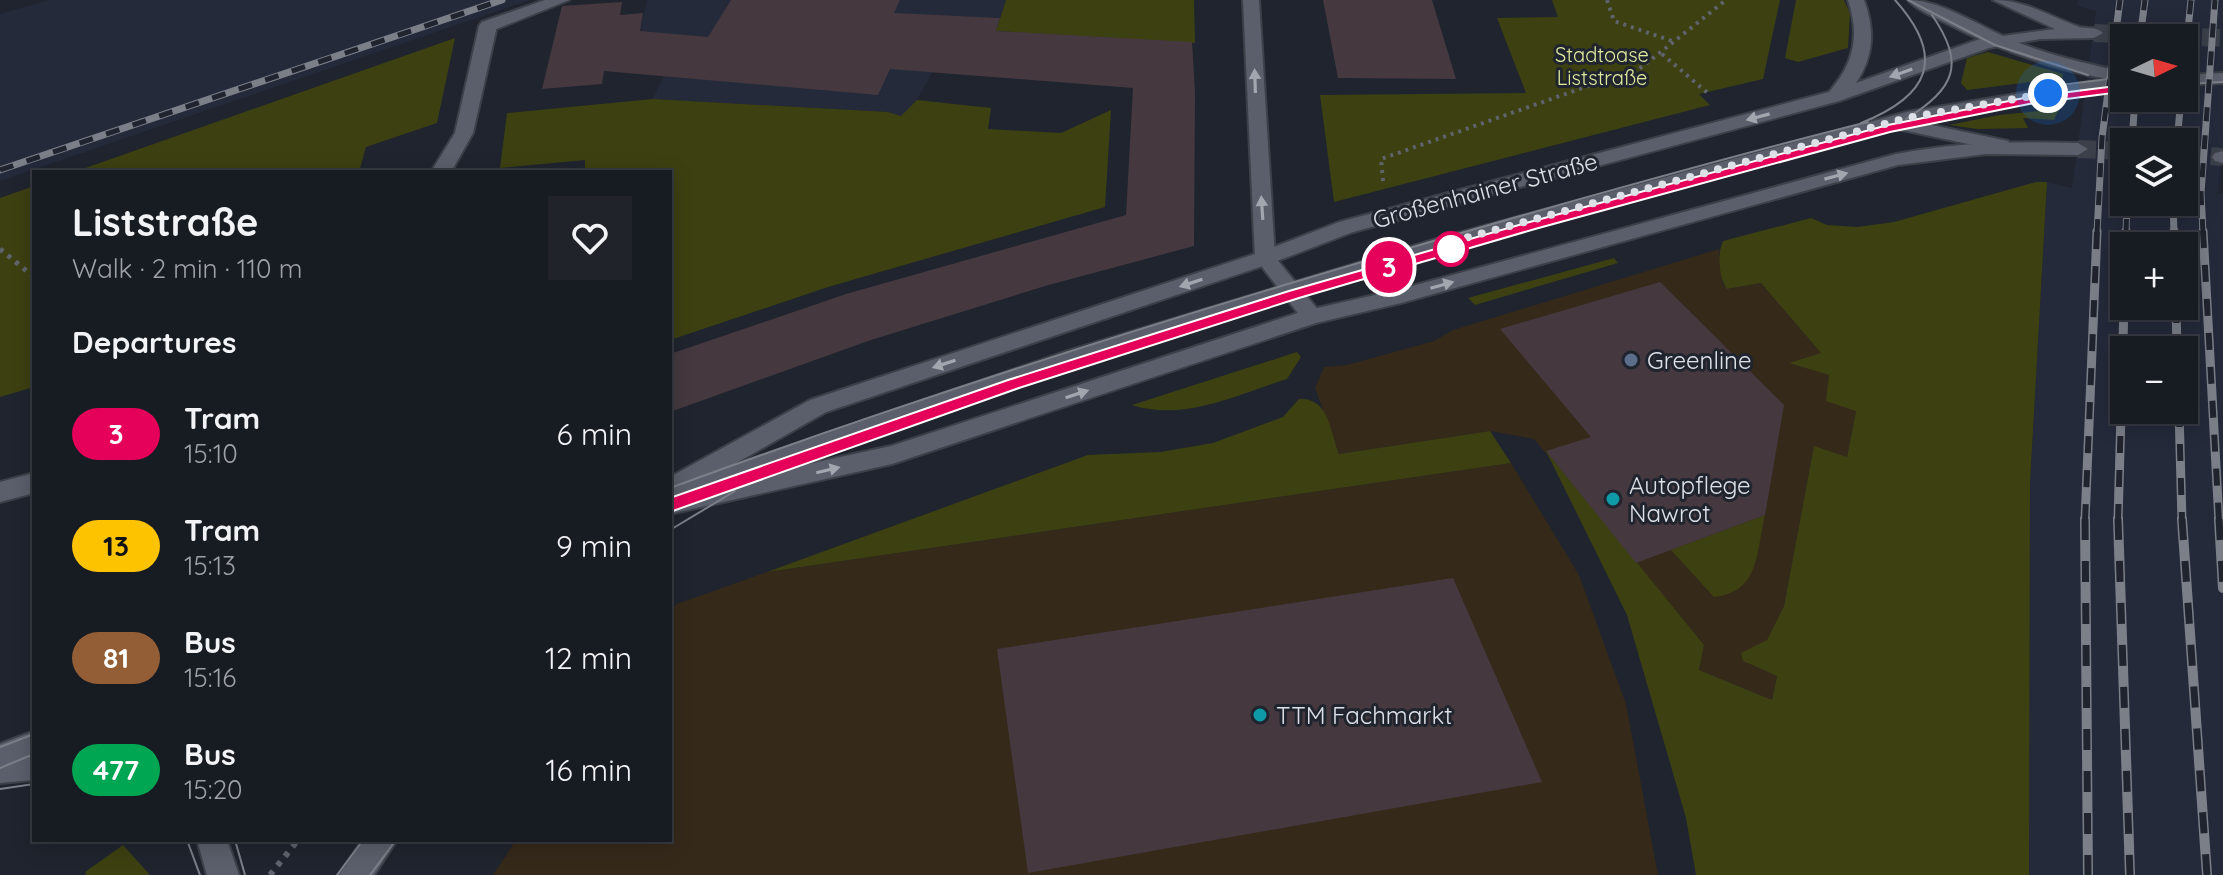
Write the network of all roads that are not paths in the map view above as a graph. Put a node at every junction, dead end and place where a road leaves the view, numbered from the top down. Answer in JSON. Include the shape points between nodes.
{"nodes":[{"id":1,"x":561,"y":0,"type":"edge"},
{"id":2,"x":1251,"y":0,"type":"edge"},
{"id":3,"x":1856,"y":0,"type":"edge"},
{"id":4,"x":1916,"y":0,"type":"edge"},
{"id":5,"x":2001,"y":0,"type":"edge"},
{"id":6,"x":1994,"y":41,"type":"junction"},
{"id":7,"x":2110,"y":74,"type":"edge"},
{"id":8,"x":2223,"y":78,"type":"edge"},
{"id":9,"x":2198,"y":79,"type":"edge"},
{"id":10,"x":2110,"y":84,"type":"edge"},
{"id":11,"x":1833,"y":97,"type":"junction"},
{"id":12,"x":1890,"y":123,"type":"junction"},
{"id":13,"x":2001,"y":145,"type":"junction"},
{"id":14,"x":2078,"y":149,"type":"tunnel mouth"},
{"id":15,"x":442,"y":170,"type":"edge"},
{"id":16,"x":1265,"y":258,"type":"junction"},
{"id":17,"x":1290,"y":289,"type":"junction"},
{"id":18,"x":1312,"y":316,"type":"junction"},
{"id":19,"x":32,"y":484,"type":"edge"},
{"id":20,"x":672,"y":488,"type":"edge"},
{"id":21,"x":0,"y":492,"type":"edge"},
{"id":22,"x":672,"y":496,"type":"edge"},
{"id":23,"x":672,"y":504,"type":"edge"},
{"id":24,"x":32,"y":745,"type":"edge"},
{"id":25,"x":0,"y":758,"type":"edge"},
{"id":26,"x":32,"y":766,"type":"edge"},
{"id":27,"x":0,"y":769,"type":"edge"},
{"id":28,"x":213,"y":842,"type":"edge"},
{"id":29,"x":380,"y":842,"type":"edge"},
{"id":30,"x":223,"y":875,"type":"edge"},
{"id":31,"x":355,"y":875,"type":"edge"}],
"edges":[{"from":1,"to":15,"type":"main road","via":[[488,26],[464,133]]},
{"from":16,"to":2,"type":"main road","one_way":true},
{"from":3,"to":11,"type":"main road","via":[[1862,16],[1861,59],[1852,80]]},
{"from":4,"to":6,"type":"main road"},
{"from":5,"to":6,"type":"main road","name":"Großenhainer Straße","via":[[2086,33]]},
{"from":6,"to":7,"type":"main road","via":[[2068,66]]},
{"from":6,"to":11,"type":"main road","name":"Großenhainer Straße","one_way":true},
{"from":8,"to":9,"type":"main road"},
{"from":10,"to":12,"type":"main road","name":"Großenhainer Straße"},
{"from":11,"to":16,"type":"main road","name":"Großenhainer Straße","one_way":true,"via":[[1379,217]]},
{"from":12,"to":13,"type":"main road"},
{"from":12,"to":17,"type":"main road","name":"Großenhainer Straße"},
{"from":13,"to":14,"type":"main road"},
{"from":18,"to":13,"type":"main road","one_way":true,"via":[[1896,160]]},
{"from":16,"to":17,"type":"main road"},
{"from":16,"to":20,"type":"main road","name":"Großenhainer Straße","one_way":true,"via":[[818,406]]},
{"from":17,"to":18,"type":"main road"},
{"from":17,"to":22,"type":"main road","name":"Großenhainer Straße","via":[[928,406]]},
{"from":23,"to":18,"type":"main road","one_way":true,"via":[[892,455]]},
{"from":19,"to":21,"type":"main road"},
{"from":24,"to":25,"type":"main road"},
{"from":26,"to":27,"type":"main road"},
{"from":28,"to":30,"type":"main road"},
{"from":29,"to":31,"type":"main road"}]}
